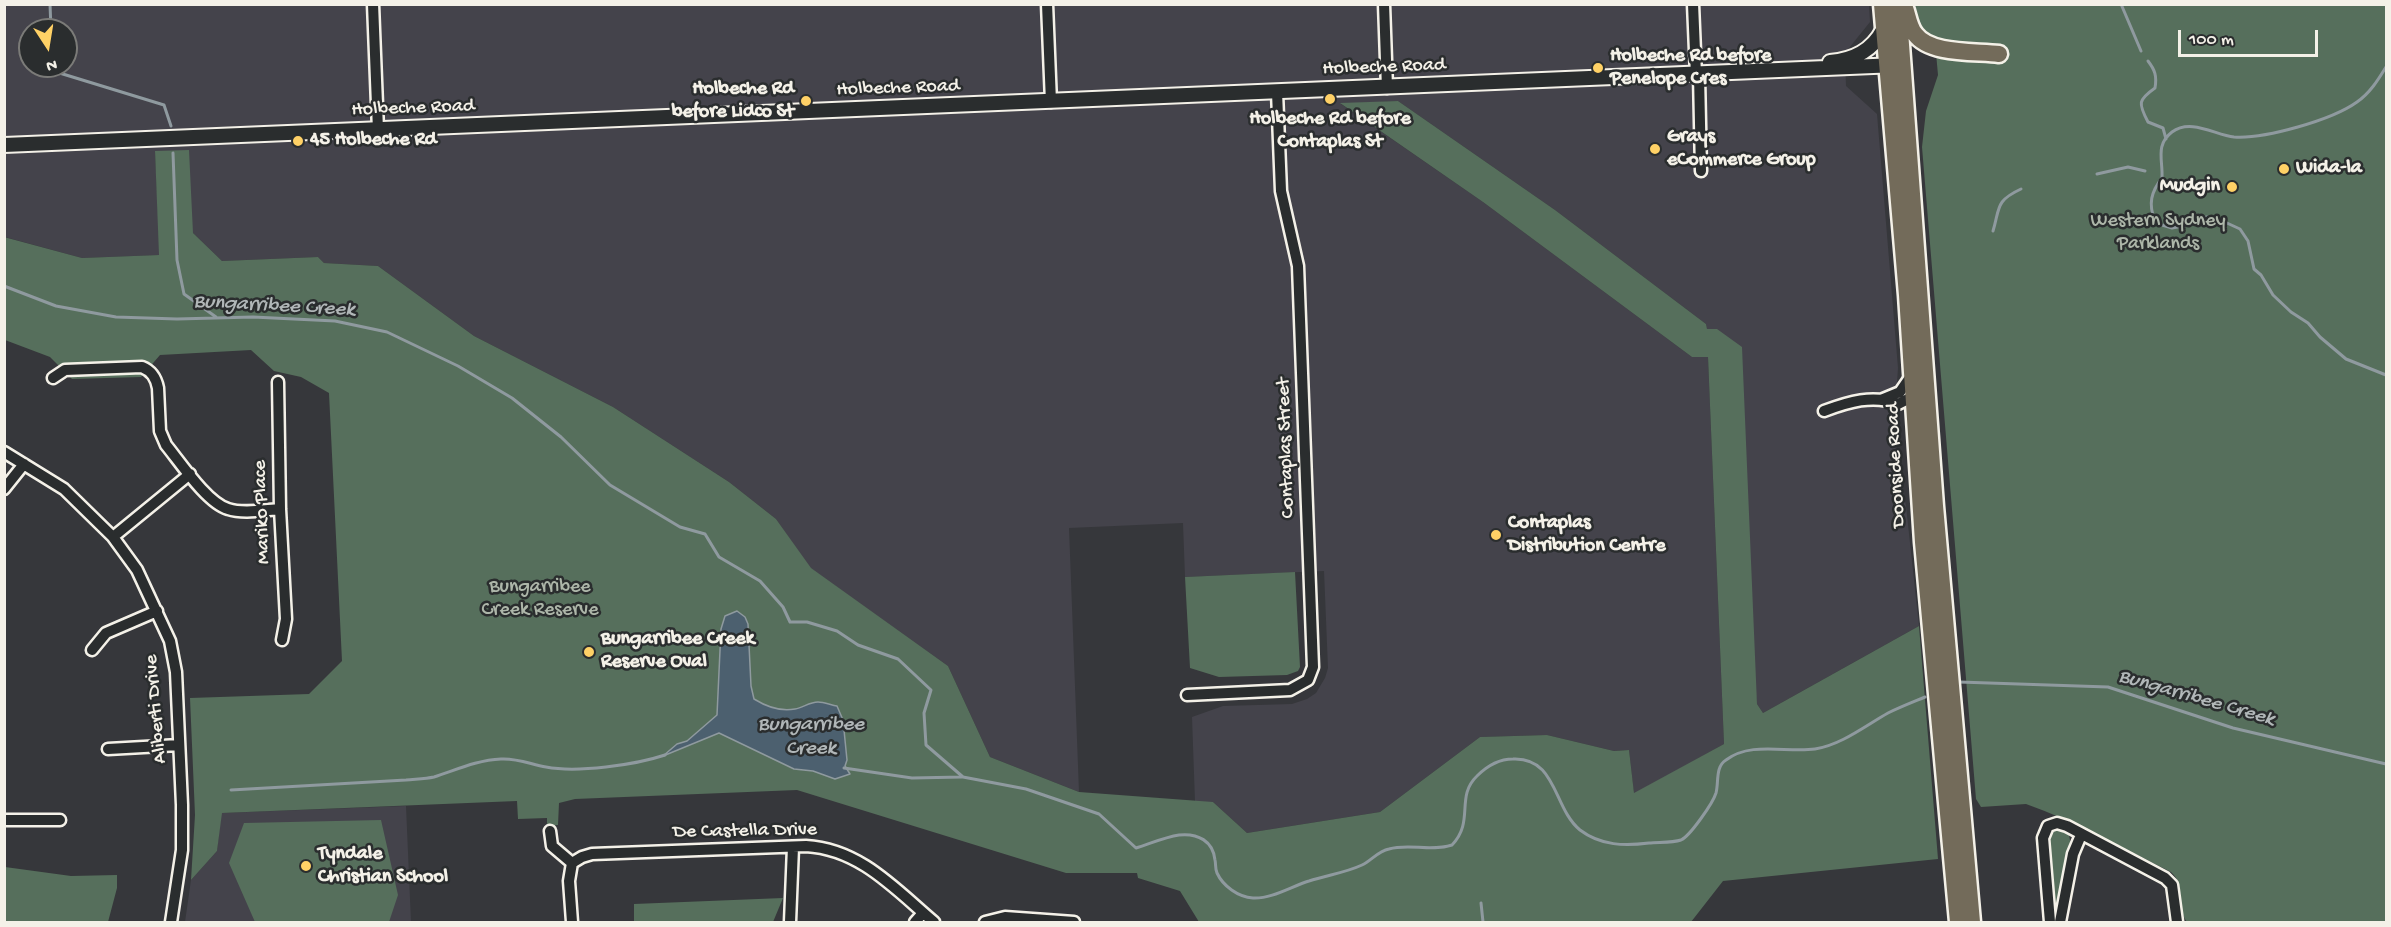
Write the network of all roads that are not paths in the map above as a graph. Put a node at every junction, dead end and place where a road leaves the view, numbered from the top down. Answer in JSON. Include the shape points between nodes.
{"nodes":[{"id":1,"x":373,"y":4,"type":"edge"},
{"id":2,"x":1047,"y":4,"type":"edge"},
{"id":3,"x":1384,"y":4,"type":"edge"},
{"id":4,"x":1693,"y":4,"type":"edge"},
{"id":5,"x":1882,"y":4,"type":"edge"},
{"id":6,"x":1899,"y":4,"type":"edge"},
{"id":7,"x":1903,"y":4,"type":"edge"},
{"id":8,"x":1883,"y":30,"type":"junction"},
{"id":9,"x":2000,"y":54,"type":"dead end"},
{"id":10,"x":1895,"y":66,"type":"junction"},
{"id":11,"x":1793,"y":70,"type":"junction"},
{"id":12,"x":1697,"y":75,"type":"junction"},
{"id":13,"x":1388,"y":88,"type":"junction"},
{"id":14,"x":1277,"y":92,"type":"junction"},
{"id":15,"x":1051,"y":102,"type":"junction"},
{"id":16,"x":378,"y":130,"type":"junction"},
{"id":17,"x":4,"y":144,"type":"edge"},
{"id":18,"x":1701,"y":171,"type":"dead end"},
{"id":19,"x":1920,"y":373,"type":"junction"},
{"id":20,"x":53,"y":378,"type":"dead end"},
{"id":21,"x":278,"y":382,"type":"dead end"},
{"id":22,"x":1914,"y":396,"type":"junction"},
{"id":23,"x":1882,"y":399,"type":"junction"},
{"id":24,"x":1898,"y":404,"type":"junction"},
{"id":25,"x":1824,"y":411,"type":"dead end"},
{"id":26,"x":1916,"y":434,"type":"junction"},
{"id":27,"x":4,"y":452,"type":"edge"},
{"id":28,"x":24,"y":464,"type":"junction"},
{"id":29,"x":190,"y":474,"type":"junction"},
{"id":30,"x":4,"y":489,"type":"edge"},
{"id":31,"x":280,"y":509,"type":"junction"},
{"id":32,"x":113,"y":537,"type":"junction"},
{"id":33,"x":157,"y":611,"type":"junction"},
{"id":34,"x":282,"y":640,"type":"dead end"},
{"id":35,"x":92,"y":650,"type":"dead end"},
{"id":36,"x":1187,"y":694,"type":"dead end"},
{"id":37,"x":179,"y":744,"type":"junction"},
{"id":38,"x":108,"y":749,"type":"dead end"},
{"id":39,"x":4,"y":811,"type":"edge"},
{"id":40,"x":60,"y":820,"type":"dead end"},
{"id":41,"x":5,"y":821,"type":"edge"},
{"id":42,"x":550,"y":831,"type":"dead end"},
{"id":43,"x":2081,"y":835,"type":"junction"},
{"id":44,"x":793,"y":847,"type":"junction"},
{"id":45,"x":572,"y":863,"type":"junction"},
{"id":46,"x":923,"y":913,"type":"junction"},
{"id":47,"x":171,"y":922,"type":"edge"},
{"id":48,"x":572,"y":922,"type":"edge"},
{"id":49,"x":790,"y":922,"type":"edge"},
{"id":50,"x":915,"y":922,"type":"edge"},
{"id":51,"x":934,"y":922,"type":"edge"},
{"id":52,"x":985,"y":922,"type":"edge"},
{"id":53,"x":1074,"y":922,"type":"edge"},
{"id":54,"x":1958,"y":922,"type":"edge"},
{"id":55,"x":1972,"y":922,"type":"edge"},
{"id":56,"x":2050,"y":922,"type":"edge"},
{"id":57,"x":2060,"y":922,"type":"edge"},
{"id":58,"x":2177,"y":922,"type":"edge"}],
"edges":[{"from":1,"to":16,"type":"street"},
{"from":2,"to":15,"type":"street"},
{"from":3,"to":13,"type":"street"},
{"from":4,"to":12,"type":"street"},
{"from":5,"to":8,"type":"main road","name":"Doonside Road"},
{"from":6,"to":10,"type":"main road","name":"Doonside Road"},
{"from":7,"to":9,"type":"main road","via":[[1914,34],[1925,44]]},
{"from":8,"to":10,"type":"main road","name":"Doonside Road"},
{"from":8,"to":11,"type":"street","name":"Holbeche Road","via":[[1872,46],[1848,59]]},
{"from":10,"to":11,"type":"street","name":"Holbeche Road"},
{"from":10,"to":19,"type":"main road","name":"Doonside Road"},
{"from":11,"to":12,"type":"street","name":"Holbeche Road"},
{"from":12,"to":13,"type":"street","name":"Holbeche Road"},
{"from":12,"to":18,"type":"street"},
{"from":13,"to":14,"type":"street","name":"Holbeche Road"},
{"from":14,"to":15,"type":"street","name":"Holbeche Road"},
{"from":14,"to":36,"type":"street","name":"Contaplas Street","via":[[1282,198],[1298,266],[1313,667],[1305,683],[1290,690]]},
{"from":15,"to":16,"type":"street","name":"Holbeche Road"},
{"from":16,"to":17,"type":"street","name":"Holbeche Road"},
{"from":19,"to":22,"type":"main road","name":"Doonside Road"},
{"from":19,"to":23,"type":"street"},
{"from":19,"to":55,"type":"main road","name":"Doonside Road"},
{"from":20,"to":29,"type":"street","via":[[65,370],[148,370],[159,388],[162,438]]},
{"from":21,"to":31,"type":"street","name":"Mariko Place"},
{"from":22,"to":24,"type":"street"},
{"from":22,"to":26,"type":"main road","name":"Doonside Road"},
{"from":23,"to":24,"type":"street"},
{"from":23,"to":25,"type":"street","via":[[1855,400]]},
{"from":24,"to":26,"type":"street"},
{"from":26,"to":54,"type":"main road","name":"Doonside Road"},
{"from":27,"to":28,"type":"street","name":"Aliberti Drive"},
{"from":28,"to":30,"type":"street"},
{"from":28,"to":32,"type":"street","name":"Aliberti Drive","via":[[64,489]]},
{"from":29,"to":31,"type":"street","via":[[214,502],[228,510]]},
{"from":29,"to":32,"type":"street"},
{"from":31,"to":34,"type":"street","name":"Mariko Place","via":[[286,619]]},
{"from":32,"to":33,"type":"street","name":"Aliberti Drive","via":[[137,570]]},
{"from":33,"to":35,"type":"street","via":[[106,633]]},
{"from":33,"to":37,"type":"street","name":"Aliberti Drive","via":[[170,641],[176,672]]},
{"from":37,"to":38,"type":"street"},
{"from":37,"to":47,"type":"street","name":"Aliberti Drive","via":[[182,849]]},
{"from":39,"to":41,"type":"street"},
{"from":40,"to":41,"type":"street"},
{"from":42,"to":45,"type":"street","via":[[552,846]]},
{"from":43,"to":56,"type":"street","via":[[2056,823],[2045,830]]},
{"from":43,"to":57,"type":"street","via":[[2073,854]]},
{"from":43,"to":58,"type":"street","via":[[2170,882]]},
{"from":44,"to":45,"type":"street","name":"De Castella Drive","via":[[592,854]]},
{"from":44,"to":46,"type":"street","name":"De Castella Drive","via":[[825,848],[856,859]]},
{"from":44,"to":49,"type":"street"},
{"from":45,"to":48,"type":"street"},
{"from":46,"to":50,"type":"street"},
{"from":46,"to":51,"type":"street","name":"De Castella Drive"},
{"from":52,"to":53,"type":"street","via":[[1012,916]]}]}
